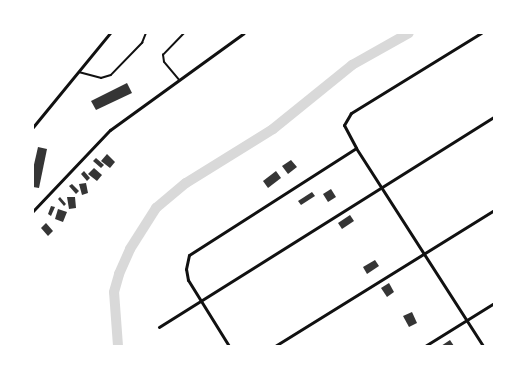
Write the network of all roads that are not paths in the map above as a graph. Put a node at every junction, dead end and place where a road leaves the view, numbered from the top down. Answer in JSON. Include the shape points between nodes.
{"nodes":[{"id":1,"x":110,"y":33,"type":"edge"},
{"id":2,"x":146,"y":33,"type":"edge"},
{"id":3,"x":184,"y":33,"type":"edge"},
{"id":4,"x":244,"y":33,"type":"edge"},
{"id":5,"x":481,"y":33,"type":"edge"},
{"id":6,"x":79,"y":72,"type":"junction"},
{"id":7,"x":179,"y":80,"type":"junction"},
{"id":8,"x":494,"y":117,"type":"edge"},
{"id":9,"x":33,"y":127,"type":"edge"},
{"id":10,"x":356,"y":148,"type":"junction"},
{"id":11,"x":382,"y":187,"type":"junction"},
{"id":12,"x":494,"y":210,"type":"edge"},
{"id":13,"x":33,"y":212,"type":"edge"},
{"id":14,"x":424,"y":254,"type":"junction"},
{"id":15,"x":200,"y":300,"type":"junction"},
{"id":16,"x":494,"y":303,"type":"edge"},
{"id":17,"x":467,"y":320,"type":"junction"},
{"id":18,"x":159,"y":327,"type":"dead end"},
{"id":19,"x":229,"y":346,"type":"edge"},
{"id":20,"x":275,"y":346,"type":"edge"},
{"id":21,"x":425,"y":346,"type":"edge"},
{"id":22,"x":483,"y":346,"type":"edge"}],
"edges":[{"from":1,"to":6,"type":"street"},
{"from":2,"to":6,"type":"lane","via":[[142,42],[111,75],[101,78]]},
{"from":3,"to":7,"type":"lane","via":[[162,55],[164,62]]},
{"from":4,"to":7,"type":"street"},
{"from":5,"to":10,"type":"street","via":[[351,113],[344,122],[345,131]]},
{"from":6,"to":9,"type":"street"},
{"from":7,"to":13,"type":"street","via":[[104,135]]},
{"from":8,"to":11,"type":"street"},
{"from":10,"to":11,"type":"street"},
{"from":10,"to":15,"type":"street","via":[[189,255],[186,265],[188,280]]},
{"from":11,"to":14,"type":"street"},
{"from":11,"to":15,"type":"street"},
{"from":12,"to":14,"type":"street"},
{"from":14,"to":17,"type":"street"},
{"from":14,"to":20,"type":"street"},
{"from":15,"to":18,"type":"street"},
{"from":15,"to":19,"type":"street"},
{"from":16,"to":17,"type":"street"},
{"from":17,"to":21,"type":"street"},
{"from":17,"to":22,"type":"street"}]}
